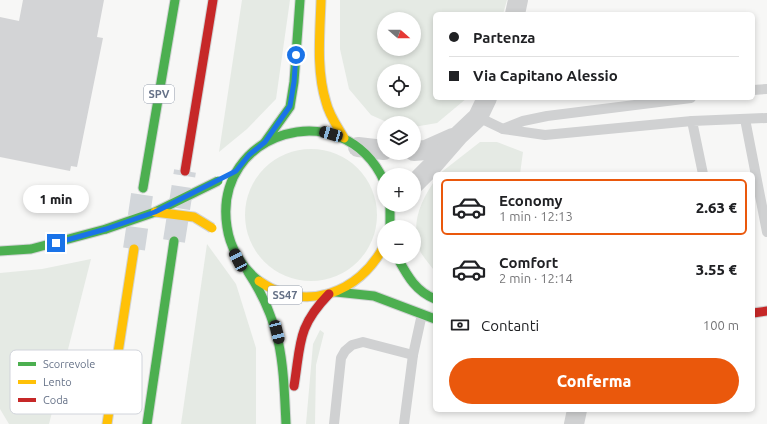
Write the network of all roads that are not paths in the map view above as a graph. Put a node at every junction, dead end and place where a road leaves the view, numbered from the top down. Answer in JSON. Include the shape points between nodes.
{"nodes":[{"id":1,"x":175,"y":0,"type":"edge"},
{"id":2,"x":213,"y":0,"type":"edge"},
{"id":3,"x":300,"y":0,"type":"edge"},
{"id":4,"x":321,"y":0,"type":"edge"},
{"id":5,"x":518,"y":0,"type":"edge"},
{"id":6,"x":516,"y":12,"type":"edge"},
{"id":7,"x":767,"y":89,"type":"edge"},
{"id":8,"x":755,"y":90,"type":"edge"},
{"id":9,"x":486,"y":100,"type":"edge"},
{"id":10,"x":675,"y":100,"type":"edge"},
{"id":11,"x":478,"y":117,"type":"junction"},
{"id":12,"x":767,"y":118,"type":"edge"},
{"id":13,"x":745,"y":119,"type":"junction"},
{"id":14,"x":692,"y":122,"type":"junction"},
{"id":15,"x":503,"y":129,"type":"junction"},
{"id":16,"x":459,"y":135,"type":"junction"},
{"id":17,"x":265,"y":142,"type":"junction"},
{"id":18,"x":351,"y":142,"type":"junction"},
{"id":19,"x":377,"y":148,"type":"edge"},
{"id":20,"x":421,"y":150,"type":"edge"},
{"id":21,"x":377,"y":170,"type":"edge"},
{"id":22,"x":185,"y":171,"type":"tunnel mouth"},
{"id":23,"x":236,"y":171,"type":"junction"},
{"id":24,"x":703,"y":172,"type":"edge"},
{"id":25,"x":421,"y":177,"type":"edge"},
{"id":26,"x":143,"y":188,"type":"tunnel mouth"},
{"id":27,"x":155,"y":212,"type":"junction"},
{"id":28,"x":767,"y":232,"type":"edge"},
{"id":29,"x":174,"y":242,"type":"tunnel mouth"},
{"id":30,"x":230,"y":246,"type":"junction"},
{"id":31,"x":134,"y":249,"type":"tunnel mouth"},
{"id":32,"x":0,"y":251,"type":"edge"},
{"id":33,"x":377,"y":260,"type":"edge"},
{"id":34,"x":400,"y":264,"type":"edge"},
{"id":35,"x":248,"y":272,"type":"junction"},
{"id":36,"x":333,"y":293,"type":"junction"},
{"id":37,"x":433,"y":299,"type":"edge"},
{"id":38,"x":767,"y":311,"type":"edge"},
{"id":39,"x":755,"y":313,"type":"edge"},
{"id":40,"x":422,"y":314,"type":"junction"},
{"id":41,"x":433,"y":318,"type":"edge"},
{"id":42,"x":118,"y":350,"type":"edge"},
{"id":43,"x":413,"y":355,"type":"junction"},
{"id":44,"x":577,"y":412,"type":"edge"},
{"id":45,"x":109,"y":414,"type":"edge"},
{"id":46,"x":107,"y":424,"type":"edge"},
{"id":47,"x":147,"y":424,"type":"edge"},
{"id":48,"x":286,"y":424,"type":"edge"},
{"id":49,"x":334,"y":424,"type":"edge"},
{"id":50,"x":404,"y":424,"type":"edge"},
{"id":51,"x":574,"y":424,"type":"edge"}],
"edges":[{"from":1,"to":26,"type":"main road","number":"SPV"},
{"from":2,"to":22,"type":"main road"},
{"from":3,"to":17,"type":"main road","via":[[290,106]]},
{"from":4,"to":18,"type":"main road","via":[[321,73],[324,97],[330,115]]},
{"from":5,"to":6,"type":"street"},
{"from":7,"to":8,"type":"lane"},
{"from":9,"to":11,"type":"street"},
{"from":10,"to":15,"type":"lane","via":[[548,116],[523,121]]},
{"from":11,"to":15,"type":"lane"},
{"from":11,"to":16,"type":"street"},
{"from":12,"to":13,"type":"lane"},
{"from":13,"to":14,"type":"lane"},
{"from":13,"to":28,"type":"lane"},
{"from":14,"to":15,"type":"lane","via":[[545,136]]},
{"from":14,"to":24,"type":"lane"},
{"from":16,"to":20,"type":"street"},
{"from":16,"to":25,"type":"street"},
{"from":17,"to":18,"type":"main road","number":"SS47","via":[[291,132],[318,131]]},
{"from":17,"to":23,"type":"main road","number":"SS47","via":[[249,155]]},
{"from":18,"to":19,"type":"street"},
{"from":18,"to":21,"type":"main road","via":[[371,159]]},
{"from":23,"to":27,"type":"main road","number":"SS47","bridge":true},
{"from":23,"to":30,"type":"main road","number":"SS47","via":[[226,195],[224,221]]},
{"from":27,"to":30,"type":"main road","number":"SS47","bridge":true,"via":[[194,217],[216,232]]},
{"from":27,"to":32,"type":"main road","number":"SS47","bridge":true,"via":[[106,229],[32,249]]},
{"from":29,"to":47,"type":"main road"},
{"from":30,"to":35,"type":"main road","number":"SS47"},
{"from":31,"to":42,"type":"main road"},
{"from":33,"to":36,"type":"main road","number":"SS47","via":[[368,272],[353,284]]},
{"from":34,"to":37,"type":"main road","via":[[409,281]]},
{"from":35,"to":36,"type":"main road","number":"SS47","via":[[265,286],[285,295],[307,298]]},
{"from":35,"to":48,"type":"main road","number":"SS47","via":[[265,297],[274,322],[283,368]]},
{"from":36,"to":40,"type":"main road","via":[[374,296]]},
{"from":36,"to":48,"type":"main road","number":"SS47","via":[[310,316],[301,334]]},
{"from":38,"to":39,"type":"main road"},
{"from":40,"to":41,"type":"main road"},
{"from":40,"to":43,"type":"lane"},
{"from":43,"to":49,"type":"lane","via":[[363,342],[352,345],[345,351],[341,358]]},
{"from":43,"to":50,"type":"lane"},
{"from":44,"to":51,"type":"street"},
{"from":45,"to":46,"type":"main road"}]}
